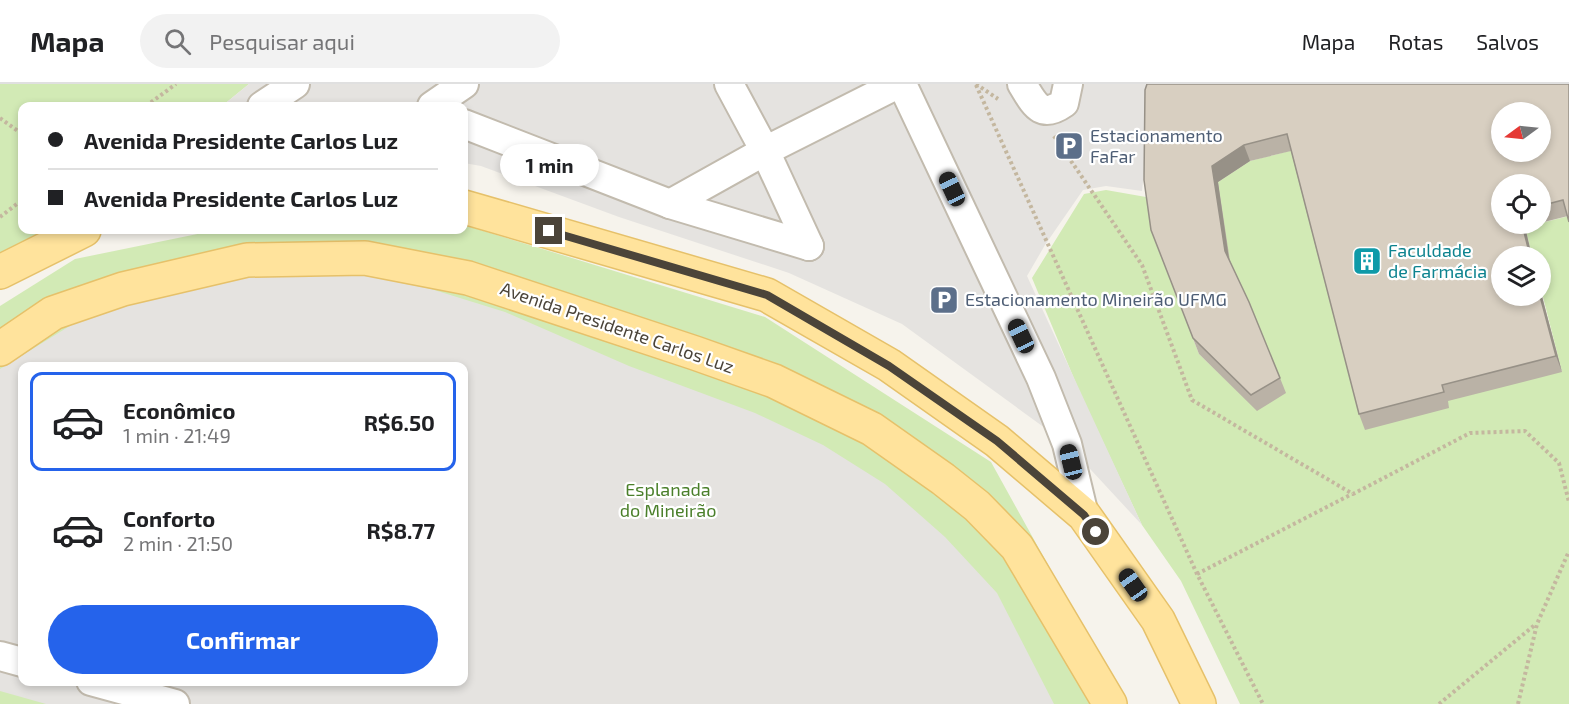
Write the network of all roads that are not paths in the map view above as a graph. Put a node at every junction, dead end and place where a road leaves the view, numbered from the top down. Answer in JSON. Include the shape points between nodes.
{"nodes":[{"id":1,"x":295,"y":84,"type":"edge"},
{"id":2,"x":464,"y":84,"type":"edge"},
{"id":3,"x":729,"y":84,"type":"edge"},
{"id":4,"x":900,"y":84,"type":"edge"},
{"id":5,"x":1068,"y":84,"type":"edge"},
{"id":6,"x":1012,"y":93,"type":"edge"},
{"id":7,"x":268,"y":102,"type":"edge"},
{"id":8,"x":438,"y":102,"type":"edge"},
{"id":9,"x":468,"y":126,"type":"edge"},
{"id":10,"x":765,"y":152,"type":"junction"},
{"id":11,"x":670,"y":204,"type":"junction"},
{"id":12,"x":468,"y":208,"type":"edge"},
{"id":13,"x":72,"y":234,"type":"edge"},
{"id":14,"x":0,"y":272,"type":"edge"},
{"id":15,"x":0,"y":349,"type":"edge"},
{"id":16,"x":1084,"y":515,"type":"junction"},
{"id":17,"x":0,"y":656,"type":"edge"},
{"id":18,"x":18,"y":661,"type":"edge"},
{"id":19,"x":109,"y":686,"type":"edge"},
{"id":20,"x":175,"y":704,"type":"edge"},
{"id":21,"x":1110,"y":704,"type":"edge"},
{"id":22,"x":1198,"y":704,"type":"edge"}],
"edges":[{"from":1,"to":7,"type":"lane"},
{"from":2,"to":8,"type":"lane"},
{"from":3,"to":10,"type":"lane"},
{"from":4,"to":10,"type":"lane"},
{"from":4,"to":16,"type":"lane","via":[[1041,378],[1067,444]]},
{"from":5,"to":6,"type":"lane","via":[[1064,103],[1056,109],[1036,107]]},
{"from":9,"to":11,"type":"lane"},
{"from":10,"to":11,"type":"lane"},
{"from":10,"to":11,"type":"lane","via":[[809,246]]},
{"from":12,"to":16,"type":"main road","via":[[767,295],[899,372],[997,441]]},
{"from":13,"to":14,"type":"main road"},
{"from":15,"to":21,"type":"main road","name":"Avenida Presidente Carlos Luz","via":[[53,313],[123,289],[248,260],[365,258],[468,278],[774,381],[872,429],[952,485],[1017,547]]},
{"from":16,"to":22,"type":"main road","via":[[1158,620]]},
{"from":17,"to":18,"type":"lane"},
{"from":19,"to":20,"type":"lane"}]}
